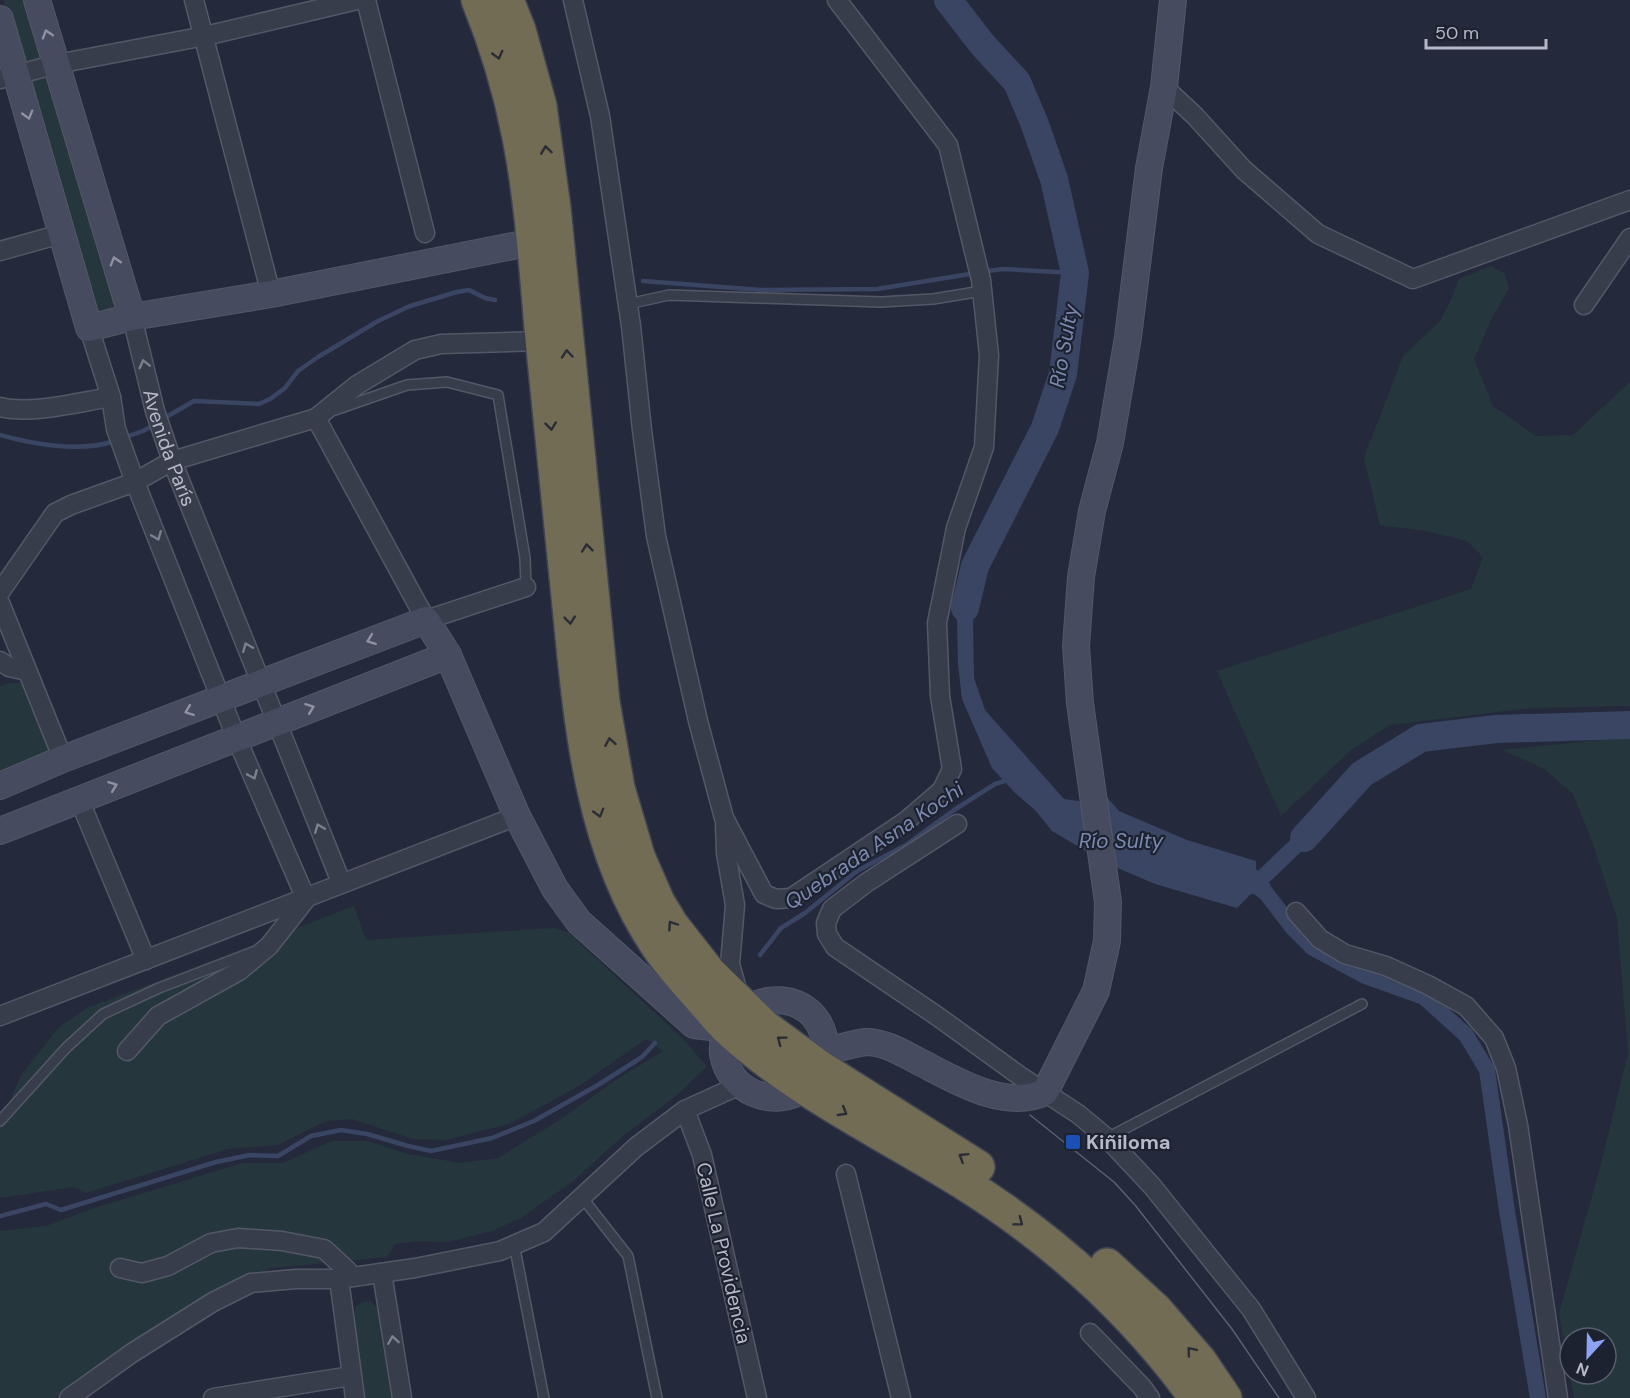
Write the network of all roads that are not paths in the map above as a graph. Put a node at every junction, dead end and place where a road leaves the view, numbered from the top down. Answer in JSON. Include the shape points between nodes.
{"nodes":[{"id":1,"x":37,"y":0,"type":"edge"},
{"id":2,"x":194,"y":0,"type":"edge"},
{"id":3,"x":357,"y":0,"type":"edge"},
{"id":4,"x":366,"y":0,"type":"edge"},
{"id":5,"x":478,"y":0,"type":"edge"},
{"id":6,"x":507,"y":0,"type":"edge"},
{"id":7,"x":573,"y":0,"type":"edge"},
{"id":8,"x":837,"y":0,"type":"edge"},
{"id":9,"x":1173,"y":0,"type":"edge"},
{"id":10,"x":0,"y":19,"type":"edge"},
{"id":11,"x":205,"y":36,"type":"junction"},
{"id":12,"x":57,"y":64,"type":"junction"},
{"id":13,"x":8,"y":77,"type":"edge"},
{"id":14,"x":1164,"y":87,"type":"junction"},
{"id":15,"x":1630,"y":200,"type":"edge"},
{"id":16,"x":425,"y":233,"type":"dead end"},
{"id":17,"x":61,"y":234,"type":"junction"},
{"id":18,"x":1630,"y":238,"type":"edge"},
{"id":19,"x":533,"y":242,"type":"junction"},
{"id":20,"x":0,"y":251,"type":"edge"},
{"id":21,"x":982,"y":291,"type":"junction"},
{"id":22,"x":271,"y":294,"type":"junction"},
{"id":23,"x":628,"y":304,"type":"junction"},
{"id":24,"x":1584,"y":306,"type":"dead end"},
{"id":25,"x":132,"y":317,"type":"junction"},
{"id":26,"x":89,"y":328,"type":"junction"},
{"id":27,"x":542,"y":341,"type":"junction"},
{"id":28,"x":111,"y":397,"type":"junction"},
{"id":29,"x":0,"y":407,"type":"edge"},
{"id":30,"x":316,"y":418,"type":"junction"},
{"id":31,"x":172,"y":461,"type":"junction"},
{"id":32,"x":135,"y":482,"type":"junction"},
{"id":33,"x":526,"y":587,"type":"joint"},
{"id":34,"x":0,"y":592,"type":"edge"},
{"id":35,"x":0,"y":603,"type":"edge"},
{"id":36,"x":426,"y":620,"type":"junction"},
{"id":37,"x":448,"y":655,"type":"junction"},
{"id":38,"x":0,"y":661,"type":"edge"},
{"id":39,"x":27,"y":671,"type":"junction"},
{"id":40,"x":0,"y":680,"type":"edge"},
{"id":41,"x":261,"y":682,"type":"junction"},
{"id":42,"x":222,"y":698,"type":"junction"},
{"id":43,"x":276,"y":722,"type":"junction"},
{"id":44,"x":236,"y":737,"type":"junction"},
{"id":45,"x":63,"y":759,"type":"junction"},
{"id":46,"x":0,"y":786,"type":"edge"},
{"id":47,"x":79,"y":799,"type":"junction"},
{"id":48,"x":517,"y":816,"type":"junction"},
{"id":49,"x":724,"y":818,"type":"junction"},
{"id":50,"x":957,"y":824,"type":"dead end"},
{"id":51,"x":0,"y":831,"type":"edge"},
{"id":52,"x":341,"y":882,"type":"junction"},
{"id":53,"x":306,"y":899,"type":"junction"},
{"id":54,"x":1296,"y":912,"type":"dead end"},
{"id":55,"x":269,"y":946,"type":"junction"},
{"id":56,"x":146,"y":960,"type":"junction"},
{"id":57,"x":1362,"y":1004,"type":"dead end"},
{"id":58,"x":0,"y":1016,"type":"edge"},
{"id":59,"x":736,"y":1019,"type":"junction"},
{"id":60,"x":127,"y":1051,"type":"dead end"},
{"id":61,"x":813,"y":1078,"type":"junction"},
{"id":62,"x":740,"y":1085,"type":"junction"},
{"id":63,"x":1045,"y":1092,"type":"junction"},
{"id":64,"x":685,"y":1110,"type":"junction"},
{"id":65,"x":0,"y":1121,"type":"edge"},
{"id":66,"x":1107,"y":1138,"type":"junction"},
{"id":67,"x":846,"y":1174,"type":"dead end"},
{"id":68,"x":581,"y":1196,"type":"junction"},
{"id":69,"x":514,"y":1244,"type":"junction"},
{"id":70,"x":120,"y":1268,"type":"dead end"},
{"id":71,"x":382,"y":1272,"type":"junction"},
{"id":72,"x":339,"y":1280,"type":"junction"},
{"id":73,"x":1090,"y":1333,"type":"dead end"},
{"id":74,"x":1169,"y":1360,"type":"junction"},
{"id":75,"x":351,"y":1376,"type":"junction"},
{"id":76,"x":1146,"y":1393,"type":"edge"},
{"id":77,"x":69,"y":1398,"type":"edge"},
{"id":78,"x":213,"y":1398,"type":"edge"},
{"id":79,"x":355,"y":1398,"type":"edge"},
{"id":80,"x":402,"y":1398,"type":"edge"},
{"id":81,"x":544,"y":1398,"type":"edge"},
{"id":82,"x":657,"y":1398,"type":"edge"},
{"id":83,"x":757,"y":1398,"type":"edge"},
{"id":84,"x":901,"y":1398,"type":"edge"},
{"id":85,"x":1196,"y":1398,"type":"edge"},
{"id":86,"x":1225,"y":1398,"type":"edge"},
{"id":87,"x":1306,"y":1398,"type":"edge"},
{"id":88,"x":1558,"y":1398,"type":"edge"}],
"edges":[{"from":12,"to":1,"type":"street","name":"Avenida París","one_way":true},
{"from":2,"to":11,"type":"street"},
{"from":3,"to":11,"type":"street"},
{"from":4,"to":16,"type":"street"},
{"from":5,"to":19,"type":"highway","one_way":true,"via":[[493,38],[519,138]]},
{"from":59,"to":6,"type":"highway","one_way":true,"via":[[658,902],[638,856],[618,788],[603,702],[554,208],[540,106]]},
{"from":7,"to":23,"type":"street","via":[[600,116]]},
{"from":8,"to":21,"type":"street","via":[[948,145]]},
{"from":9,"to":14,"type":"street"},
{"from":10,"to":13,"type":"street"},
{"from":11,"to":12,"type":"street"},
{"from":11,"to":22,"type":"street"},
{"from":12,"to":13,"type":"street"},
{"from":25,"to":12,"type":"street","name":"Avenida París","one_way":true},
{"from":13,"to":17,"type":"street","one_way":true},
{"from":14,"to":15,"type":"street","via":[[1244,170],[1318,234],[1413,279]]},
{"from":14,"to":63,"type":"street","via":[[1110,443],[1092,511],[1081,577],[1076,646],[1080,703],[1108,902],[1107,941],[1096,990]]},
{"from":17,"to":20,"type":"street"},
{"from":17,"to":26,"type":"street"},
{"from":18,"to":24,"type":"street"},
{"from":19,"to":22,"type":"street"},
{"from":19,"to":27,"type":"highway"},
{"from":21,"to":23,"type":"lane","via":[[881,302],[669,295]]},
{"from":21,"to":49,"type":"street","via":[[989,355],[984,447],[956,528],[937,623],[940,696],[952,769],[942,790],[906,821],[791,898],[776,899],[764,894]]},
{"from":22,"to":25,"type":"street"},
{"from":23,"to":49,"type":"street","via":[[656,536]]},
{"from":25,"to":26,"type":"street"},
{"from":31,"to":25,"type":"street","name":"Avenida París","one_way":true},
{"from":26,"to":28,"type":"street"},
{"from":27,"to":30,"type":"street","via":[[441,344],[415,350],[357,385]]},
{"from":27,"to":59,"type":"highway","one_way":true,"via":[[575,666],[592,789],[614,861],[640,919],[673,966]]},
{"from":28,"to":29,"type":"street","via":[[41,408]]},
{"from":28,"to":32,"type":"street","via":[[116,429]]},
{"from":30,"to":31,"type":"street"},
{"from":30,"to":33,"type":"lane","via":[[407,385],[447,382],[498,395],[525,558]]},
{"from":30,"to":36,"type":"street"},
{"from":31,"to":32,"type":"street"},
{"from":41,"to":31,"type":"street","name":"Avenida París","one_way":true},
{"from":32,"to":34,"type":"street","via":[[55,513]]},
{"from":32,"to":42,"type":"street","one_way":true},
{"from":33,"to":36,"type":"street"},
{"from":35,"to":39,"type":"street"},
{"from":36,"to":37,"type":"street"},
{"from":36,"to":41,"type":"street","one_way":true},
{"from":43,"to":37,"type":"street","one_way":true},
{"from":37,"to":48,"type":"street"},
{"from":38,"to":39,"type":"street"},
{"from":39,"to":40,"type":"street"},
{"from":39,"to":45,"type":"street"},
{"from":41,"to":42,"type":"street"},
{"from":41,"to":43,"type":"street","name":"Avenida París"},
{"from":42,"to":44,"type":"street"},
{"from":42,"to":45,"type":"street","one_way":true},
{"from":43,"to":44,"type":"street"},
{"from":52,"to":43,"type":"street","name":"Avenida París","one_way":true},
{"from":47,"to":44,"type":"street","one_way":true},
{"from":44,"to":53,"type":"street","one_way":true},
{"from":45,"to":46,"type":"street"},
{"from":47,"to":51,"type":"street"},
{"from":47,"to":56,"type":"street"},
{"from":48,"to":52,"type":"street"},
{"from":48,"to":59,"type":"street","via":[[555,889],[579,922],[694,1025]]},
{"from":49,"to":59,"type":"street","via":[[735,905],[730,964]]},
{"from":50,"to":63,"type":"street","via":[[832,909],[826,923],[827,934],[835,947]]},
{"from":52,"to":53,"type":"street"},
{"from":53,"to":55,"type":"street"},
{"from":53,"to":56,"type":"street"},
{"from":54,"to":88,"type":"street","via":[[1320,939],[1345,954],[1386,966],[1466,1006],[1494,1038],[1506,1068],[1518,1125]]},
{"from":55,"to":60,"type":"street","via":[[239,971],[158,1016]]},
{"from":55,"to":65,"type":"lane","via":[[159,988],[104,1014],[66,1048]]},
{"from":56,"to":58,"type":"street"},
{"from":57,"to":66,"type":"lane"},
{"from":59,"to":61,"type":"highway","via":[[765,1027]]},
{"from":59,"to":62,"type":"street","via":[[722,1047],[725,1062]]},
{"from":61,"to":62,"type":"street","via":[[791,1096],[775,1098],[755,1095]]},
{"from":61,"to":63,"type":"street","via":[[834,1049],[867,1042],[893,1048],[977,1089],[1008,1098],[1034,1097]]},
{"from":61,"to":74,"type":"highway","one_way":true,"via":[[1062,1255],[1113,1299]]},
{"from":86,"to":61,"type":"highway","one_way":true,"via":[[1200,1361],[1156,1310],[1044,1212],[972,1162]]},
{"from":62,"to":64,"type":"street"},
{"from":63,"to":66,"type":"street"},
{"from":64,"to":68,"type":"street"},
{"from":64,"to":83,"type":"street","name":"Calle La Providencia","via":[[702,1155]]},
{"from":66,"to":87,"type":"street","via":[[1159,1195],[1251,1309]]},
{"from":67,"to":84,"type":"street"},
{"from":68,"to":69,"type":"street","via":[[544,1232]]},
{"from":68,"to":82,"type":"lane","via":[[628,1256]]},
{"from":69,"to":71,"type":"street","via":[[489,1253]]},
{"from":69,"to":81,"type":"lane"},
{"from":70,"to":72,"type":"street","via":[[142,1273],[168,1266],[210,1243],[238,1238],[324,1249],[348,1271]]},
{"from":71,"to":72,"type":"street"},
{"from":80,"to":71,"type":"street","one_way":true},
{"from":72,"to":75,"type":"street"},
{"from":72,"to":77,"type":"street","via":[[251,1283],[132,1353]]},
{"from":73,"to":76,"type":"street"},
{"from":74,"to":76,"type":"street"},
{"from":74,"to":85,"type":"highway"},
{"from":75,"to":78,"type":"street"},
{"from":75,"to":79,"type":"street"}]}
